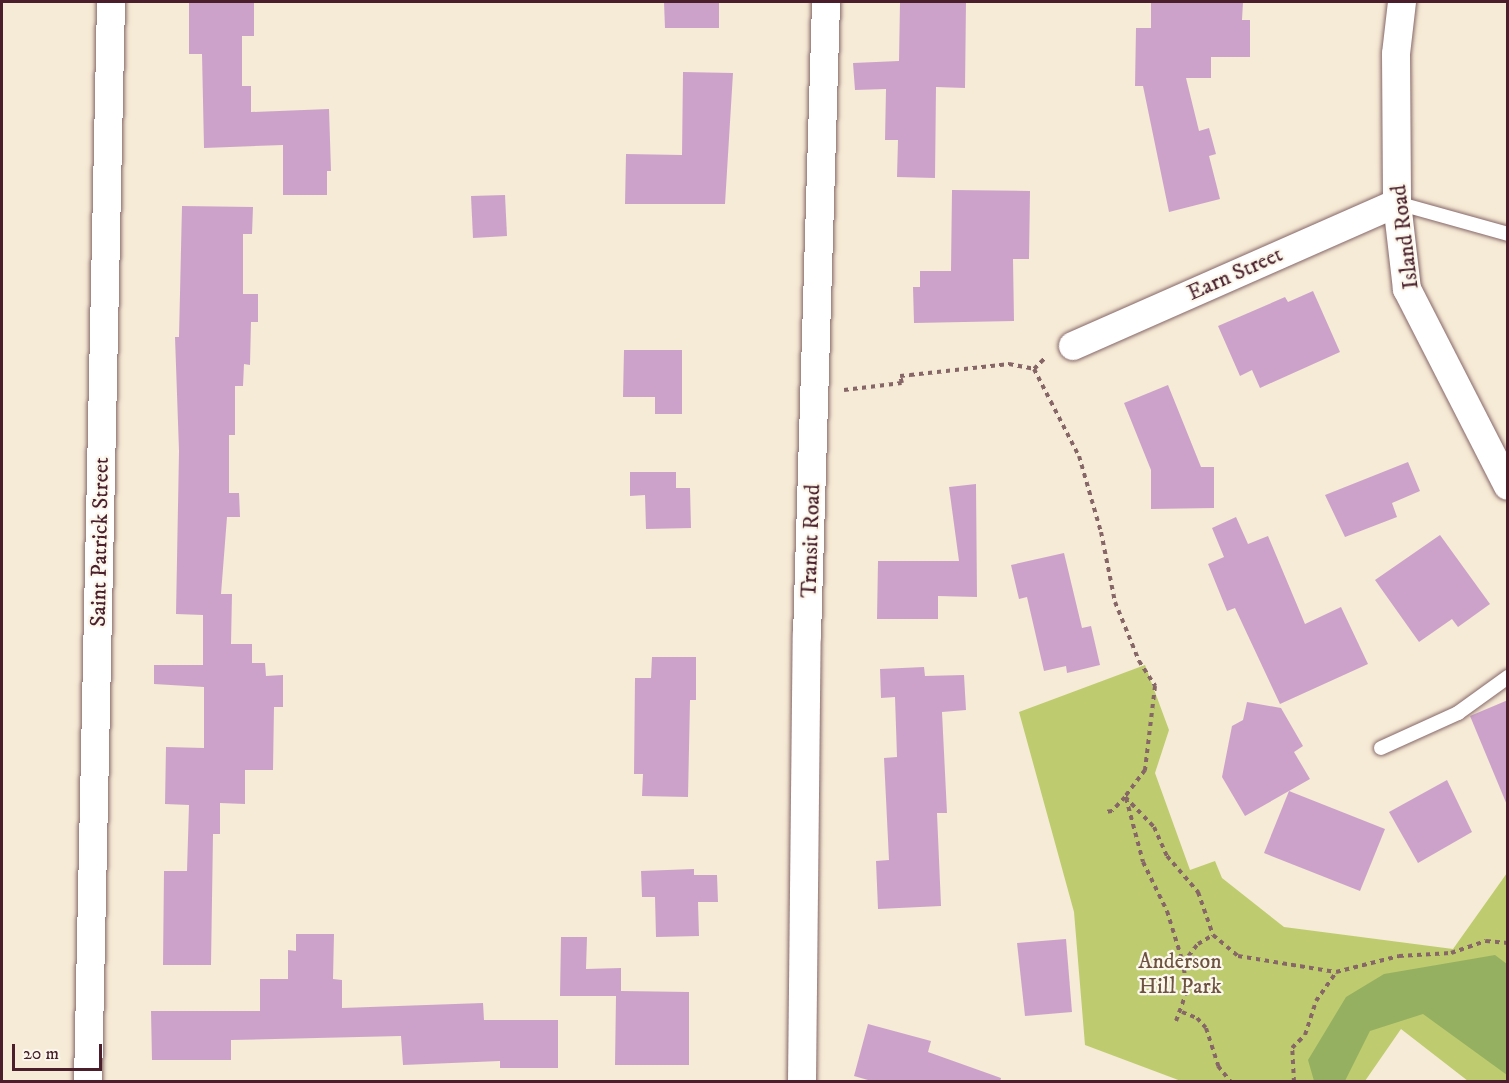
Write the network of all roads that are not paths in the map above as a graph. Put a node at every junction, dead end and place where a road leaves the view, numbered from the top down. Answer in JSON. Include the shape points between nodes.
{"nodes":[{"id":1,"x":111,"y":2,"type":"edge"},
{"id":2,"x":826,"y":2,"type":"edge"},
{"id":3,"x":1402,"y":2,"type":"edge"},
{"id":4,"x":1396,"y":203,"type":"junction"},
{"id":5,"x":1508,"y":234,"type":"edge"},
{"id":6,"x":1073,"y":346,"type":"dead end"},
{"id":7,"x":1508,"y":486,"type":"edge"},
{"id":8,"x":1508,"y":676,"type":"edge"},
{"id":9,"x":1381,"y":748,"type":"dead end"},
{"id":10,"x":88,"y":1082,"type":"edge"},
{"id":11,"x":801,"y":1082,"type":"edge"}],
"edges":[{"from":1,"to":10,"type":"street","name":"Saint Patrick Street"},
{"from":2,"to":11,"type":"street","name":"Transit Road","via":[[807,636]]},
{"from":3,"to":4,"type":"street","name":"Island Road","via":[[1396,54]]},
{"from":4,"to":5,"type":"lane"},
{"from":4,"to":6,"type":"street","name":"Earn Street"},
{"from":4,"to":7,"type":"street","name":"Island Road","via":[[1407,289]]},
{"from":8,"to":9,"type":"lane","via":[[1458,713]]}]}
